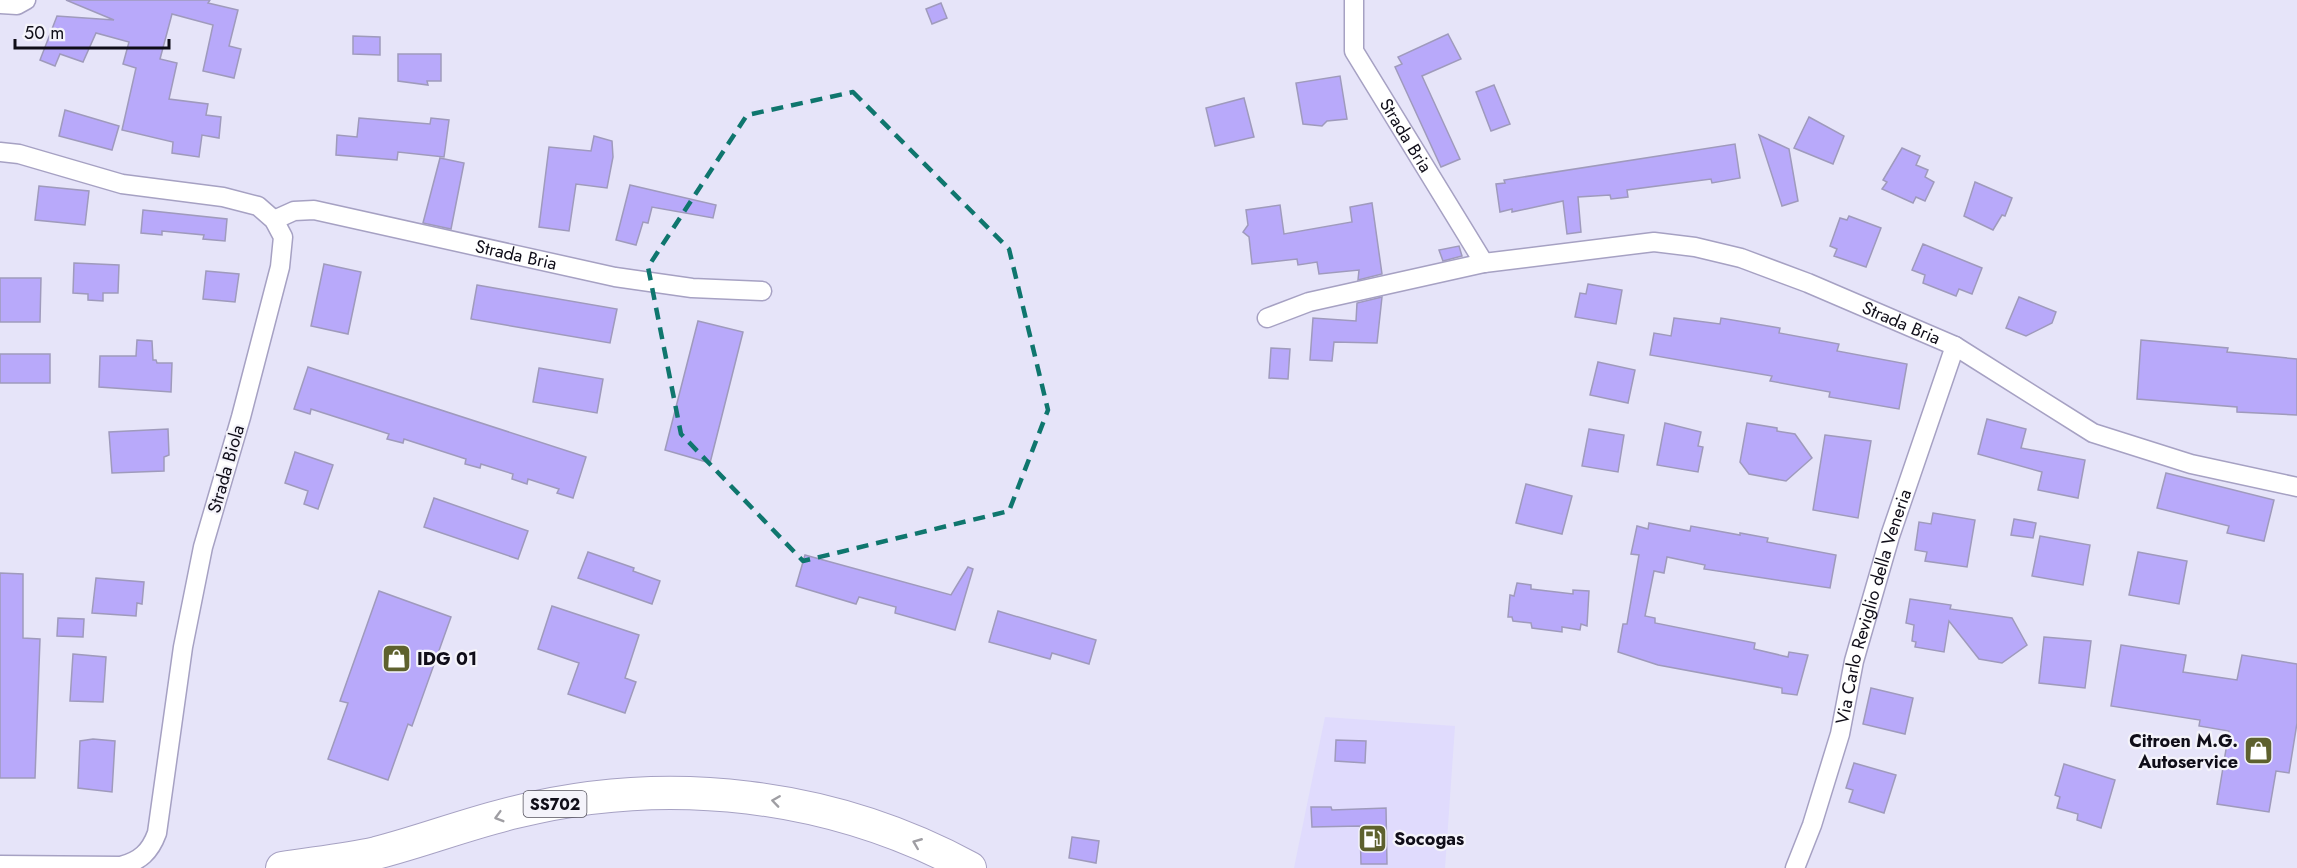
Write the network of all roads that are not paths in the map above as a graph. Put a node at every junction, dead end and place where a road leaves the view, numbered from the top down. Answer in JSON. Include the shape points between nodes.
{"nodes":[{"id":1,"x":26,"y":0,"type":"edge"},
{"id":2,"x":1354,"y":0,"type":"edge"},
{"id":3,"x":0,"y":4,"type":"edge"},
{"id":4,"x":0,"y":152,"type":"edge"},
{"id":5,"x":274,"y":220,"type":"junction"},
{"id":6,"x":1484,"y":263,"type":"junction"},
{"id":7,"x":762,"y":291,"type":"dead end"},
{"id":8,"x":1267,"y":318,"type":"dead end"},
{"id":9,"x":1955,"y":346,"type":"junction"},
{"id":10,"x":2297,"y":486,"type":"edge"},
{"id":11,"x":0,"y":865,"type":"edge"},
{"id":12,"x":282,"y":868,"type":"edge"},
{"id":13,"x":970,"y":868,"type":"edge"},
{"id":14,"x":1795,"y":868,"type":"edge"}],
"edges":[{"from":1,"to":3,"type":"street","via":[[17,5]]},
{"from":2,"to":6,"type":"street","name":"Strada Bria","via":[[1354,51]]},
{"from":4,"to":5,"type":"street","via":[[122,184],[258,206]]},
{"from":5,"to":7,"type":"street","name":"Strada Bria","via":[[294,211],[314,210],[615,277],[692,288]]},
{"from":5,"to":11,"type":"street","name":"Strada Biola","via":[[283,237],[281,262],[203,547],[152,845],[133,863],[121,866]]},
{"from":6,"to":8,"type":"street","name":"Strada Bria","via":[[1309,302]]},
{"from":6,"to":9,"type":"street","name":"Strada Bria","via":[[1654,242],[1695,247],[1741,258],[1808,283]]},
{"from":9,"to":10,"type":"street","name":"Strada Bria","via":[[2093,433],[2191,464]]},
{"from":9,"to":14,"type":"street","name":"Via Carlo Reviglio della Veneria","via":[[1890,536],[1854,662],[1840,734]]},
{"from":13,"to":12,"type":"highway","number":"SS702","one_way":true,"via":[[885,829],[833,812],[714,794],[627,795],[572,801],[516,812],[375,853]]}]}
